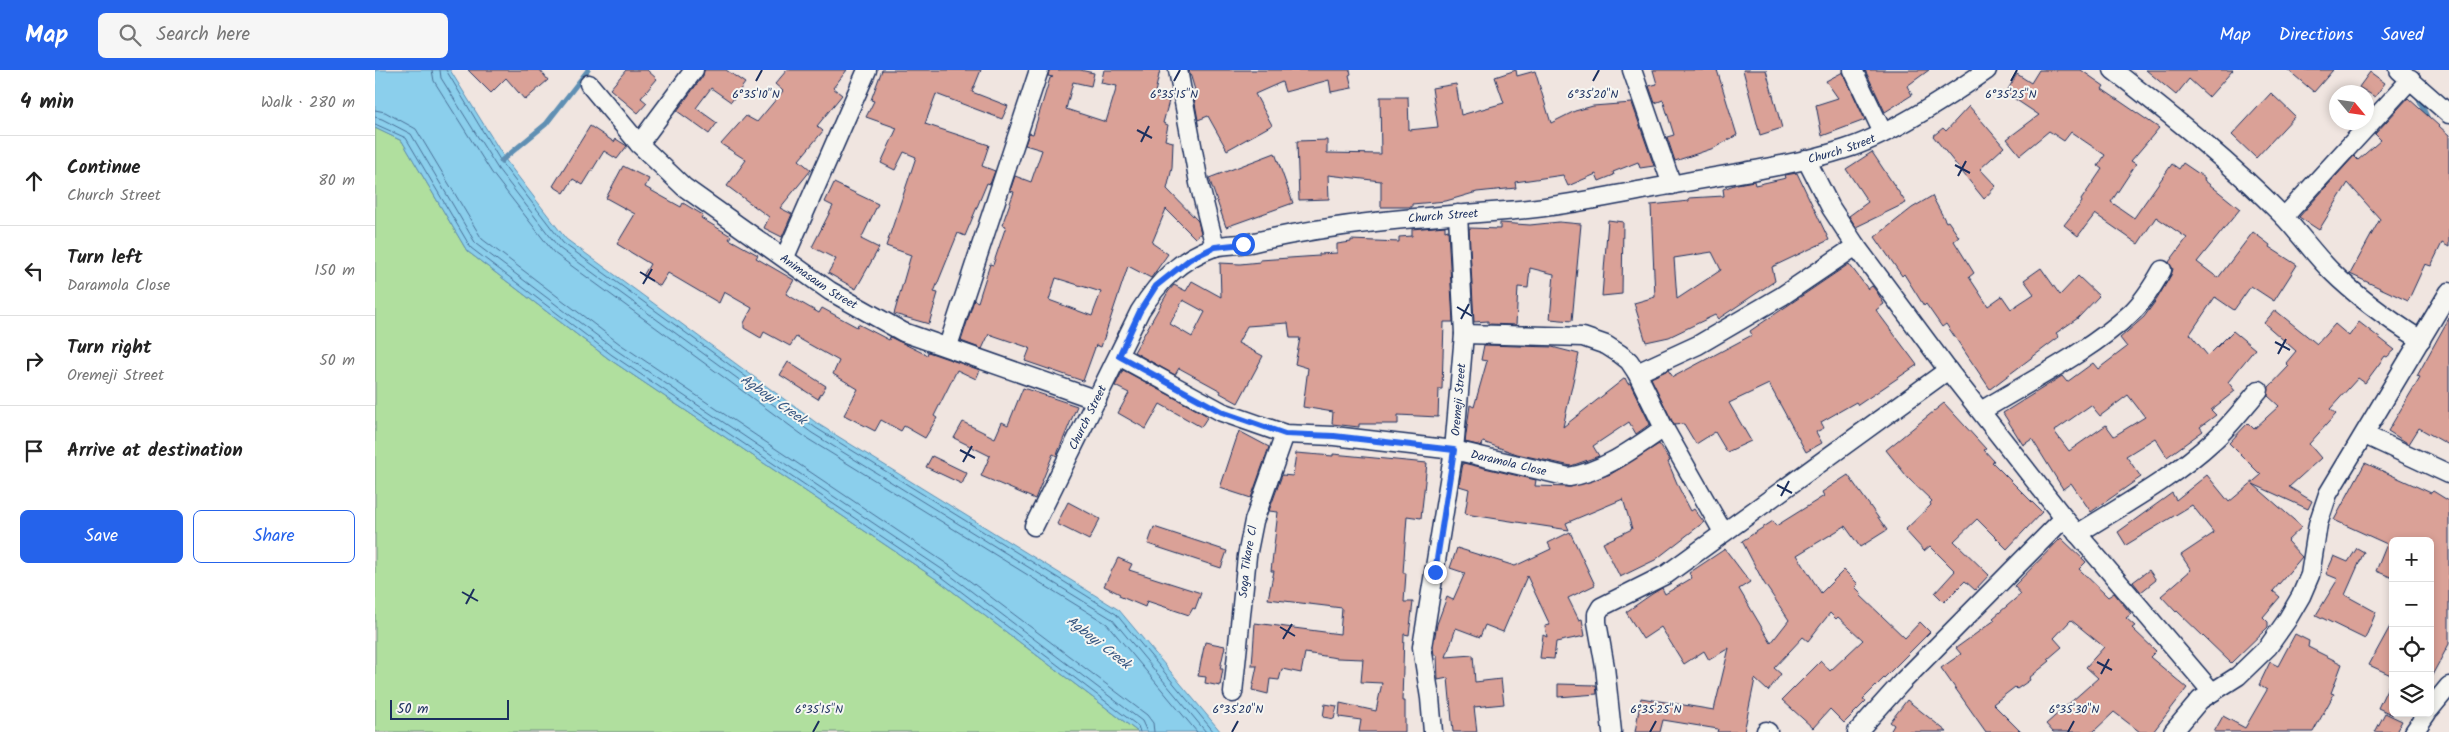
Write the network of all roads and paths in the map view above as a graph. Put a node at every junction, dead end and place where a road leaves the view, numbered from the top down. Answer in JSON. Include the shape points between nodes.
{"nodes":[{"id":1,"x":694,"y":70,"type":"edge"},
{"id":2,"x":867,"y":70,"type":"edge"},
{"id":3,"x":1039,"y":70,"type":"edge"},
{"id":4,"x":1178,"y":70,"type":"edge"},
{"id":5,"x":1632,"y":70,"type":"edge"},
{"id":6,"x":1853,"y":70,"type":"edge"},
{"id":7,"x":1987,"y":70,"type":"edge"},
{"id":8,"x":2113,"y":70,"type":"edge"},
{"id":9,"x":2405,"y":74,"type":"edge"},
{"id":10,"x":589,"y":84,"type":"dead end"},
{"id":11,"x":2449,"y":114,"type":"edge"},
{"id":12,"x":1883,"y":133,"type":"junction"},
{"id":13,"x":639,"y":144,"type":"junction"},
{"id":14,"x":1806,"y":159,"type":"junction"},
{"id":15,"x":1672,"y":185,"type":"junction"},
{"id":16,"x":1458,"y":214,"type":"junction"},
{"id":17,"x":2284,"y":218,"type":"junction"},
{"id":18,"x":1856,"y":246,"type":"junction"},
{"id":19,"x":1215,"y":247,"type":"junction"},
{"id":20,"x":785,"y":257,"type":"junction"},
{"id":21,"x":2162,"y":270,"type":"dead end"},
{"id":22,"x":2449,"y":292,"type":"edge"},
{"id":23,"x":2444,"y":313,"type":"edge"},
{"id":24,"x":1464,"y":334,"type":"junction"},
{"id":25,"x":2421,"y":340,"type":"junction"},
{"id":26,"x":948,"y":346,"type":"junction"},
{"id":27,"x":1119,"y":356,"type":"junction"},
{"id":28,"x":1948,"y":370,"type":"junction"},
{"id":29,"x":1637,"y":373,"type":"junction"},
{"id":30,"x":2259,"y":390,"type":"dead end"},
{"id":31,"x":1097,"y":400,"type":"junction"},
{"id":32,"x":1981,"y":411,"type":"junction"},
{"id":33,"x":1664,"y":428,"type":"junction"},
{"id":34,"x":1285,"y":434,"type":"junction"},
{"id":35,"x":2365,"y":435,"type":"junction"},
{"id":36,"x":1454,"y":450,"type":"junction"},
{"id":37,"x":2449,"y":474,"type":"edge"},
{"id":38,"x":2064,"y":518,"type":"junction"},
{"id":39,"x":1034,"y":526,"type":"dead end"},
{"id":40,"x":1723,"y":532,"type":"junction"},
{"id":41,"x":2077,"y":534,"type":"junction"},
{"id":42,"x":2449,"y":686,"type":"edge"},
{"id":43,"x":2212,"y":692,"type":"junction"},
{"id":44,"x":1233,"y":693,"type":"dead end"},
{"id":45,"x":2434,"y":704,"type":"edge"},
{"id":46,"x":2424,"y":717,"type":"edge"},
{"id":47,"x":1433,"y":732,"type":"edge"},
{"id":48,"x":1612,"y":732,"type":"edge"},
{"id":49,"x":1857,"y":732,"type":"edge"},
{"id":50,"x":2173,"y":732,"type":"edge"},
{"id":51,"x":2414,"y":732,"type":"edge"}],
"edges":[{"from":1,"to":13,"type":"street"},
{"from":2,"to":20,"type":"street"},
{"from":3,"to":26,"type":"street"},
{"from":4,"to":19,"type":"street","via":[[1199,183]]},
{"from":5,"to":15,"type":"street"},
{"from":6,"to":12,"type":"street"},
{"from":7,"to":12,"type":"street","name":"Church Street"},
{"from":8,"to":17,"type":"street","via":[[2195,137]]},
{"from":9,"to":11,"type":"street"},
{"from":9,"to":17,"type":"street"},
{"from":10,"to":13,"type":"street","name":"Animasaun Street"},
{"from":12,"to":14,"type":"street","name":"Church Street","via":[[1845,149]]},
{"from":13,"to":20,"type":"street","name":"Animasaun Street","via":[[684,187]]},
{"from":14,"to":15,"type":"street","name":"Church Street"},
{"from":14,"to":18,"type":"street","via":[[1831,208]]},
{"from":15,"to":16,"type":"street","name":"Church Street","via":[[1509,211]]},
{"from":16,"to":19,"type":"street","name":"Church Street","via":[[1323,228]]},
{"from":16,"to":24,"type":"street","name":"Oremeji Street"},
{"from":17,"to":25,"type":"street","via":[[2359,297]]},
{"from":18,"to":28,"type":"street"},
{"from":18,"to":29,"type":"street","via":[[1782,296],[1698,345]]},
{"from":19,"to":27,"type":"street","name":"Church Street","via":[[1190,259],[1156,286]]},
{"from":20,"to":26,"type":"street","name":"Animasaun Street","via":[[830,291],[903,332]]},
{"from":21,"to":32,"type":"street","via":[[2149,293],[2131,313],[2098,339]]},
{"from":22,"to":23,"type":"street"},
{"from":23,"to":25,"type":"street"},
{"from":24,"to":29,"type":"street","via":[[1583,337],[1607,345],[1629,361]]},
{"from":24,"to":36,"type":"street","name":"Oremeji Street"},
{"from":25,"to":35,"type":"street"},
{"from":26,"to":31,"type":"street","name":"Animasaun Street"},
{"from":27,"to":31,"type":"street","name":"Church Street"},
{"from":27,"to":34,"type":"street","name":"Daramola Close","via":[[1222,412]]},
{"from":28,"to":32,"type":"street"},
{"from":28,"to":40,"type":"street"},
{"from":29,"to":33,"type":"street"},
{"from":30,"to":41,"type":"street","via":[[2214,440],[2191,460]]},
{"from":31,"to":39,"type":"street","name":"Church Street"},
{"from":32,"to":38,"type":"street"},
{"from":33,"to":36,"type":"street","name":"Daramola Close","via":[[1604,466],[1569,477]]},
{"from":33,"to":40,"type":"street"},
{"from":34,"to":36,"type":"street","name":"Daramola Close","via":[[1334,436]]},
{"from":34,"to":44,"type":"street","name":"Soga Tikare Cl","via":[[1254,521],[1247,556]]},
{"from":35,"to":37,"type":"street"},
{"from":35,"to":43,"type":"street","via":[[2328,494],[2318,524],[2310,575],[2301,596],[2268,647],[2238,676]]},
{"from":36,"to":47,"type":"street","name":"Oremeji Street","via":[[1422,647]]},
{"from":38,"to":41,"type":"street"},
{"from":38,"to":49,"type":"street"},
{"from":40,"to":48,"type":"street","via":[[1667,574],[1608,602],[1597,614]]},
{"from":41,"to":43,"type":"street"},
{"from":42,"to":45,"type":"street"},
{"from":43,"to":50,"type":"street","via":[[2199,700]]},
{"from":46,"to":51,"type":"street"}]}
